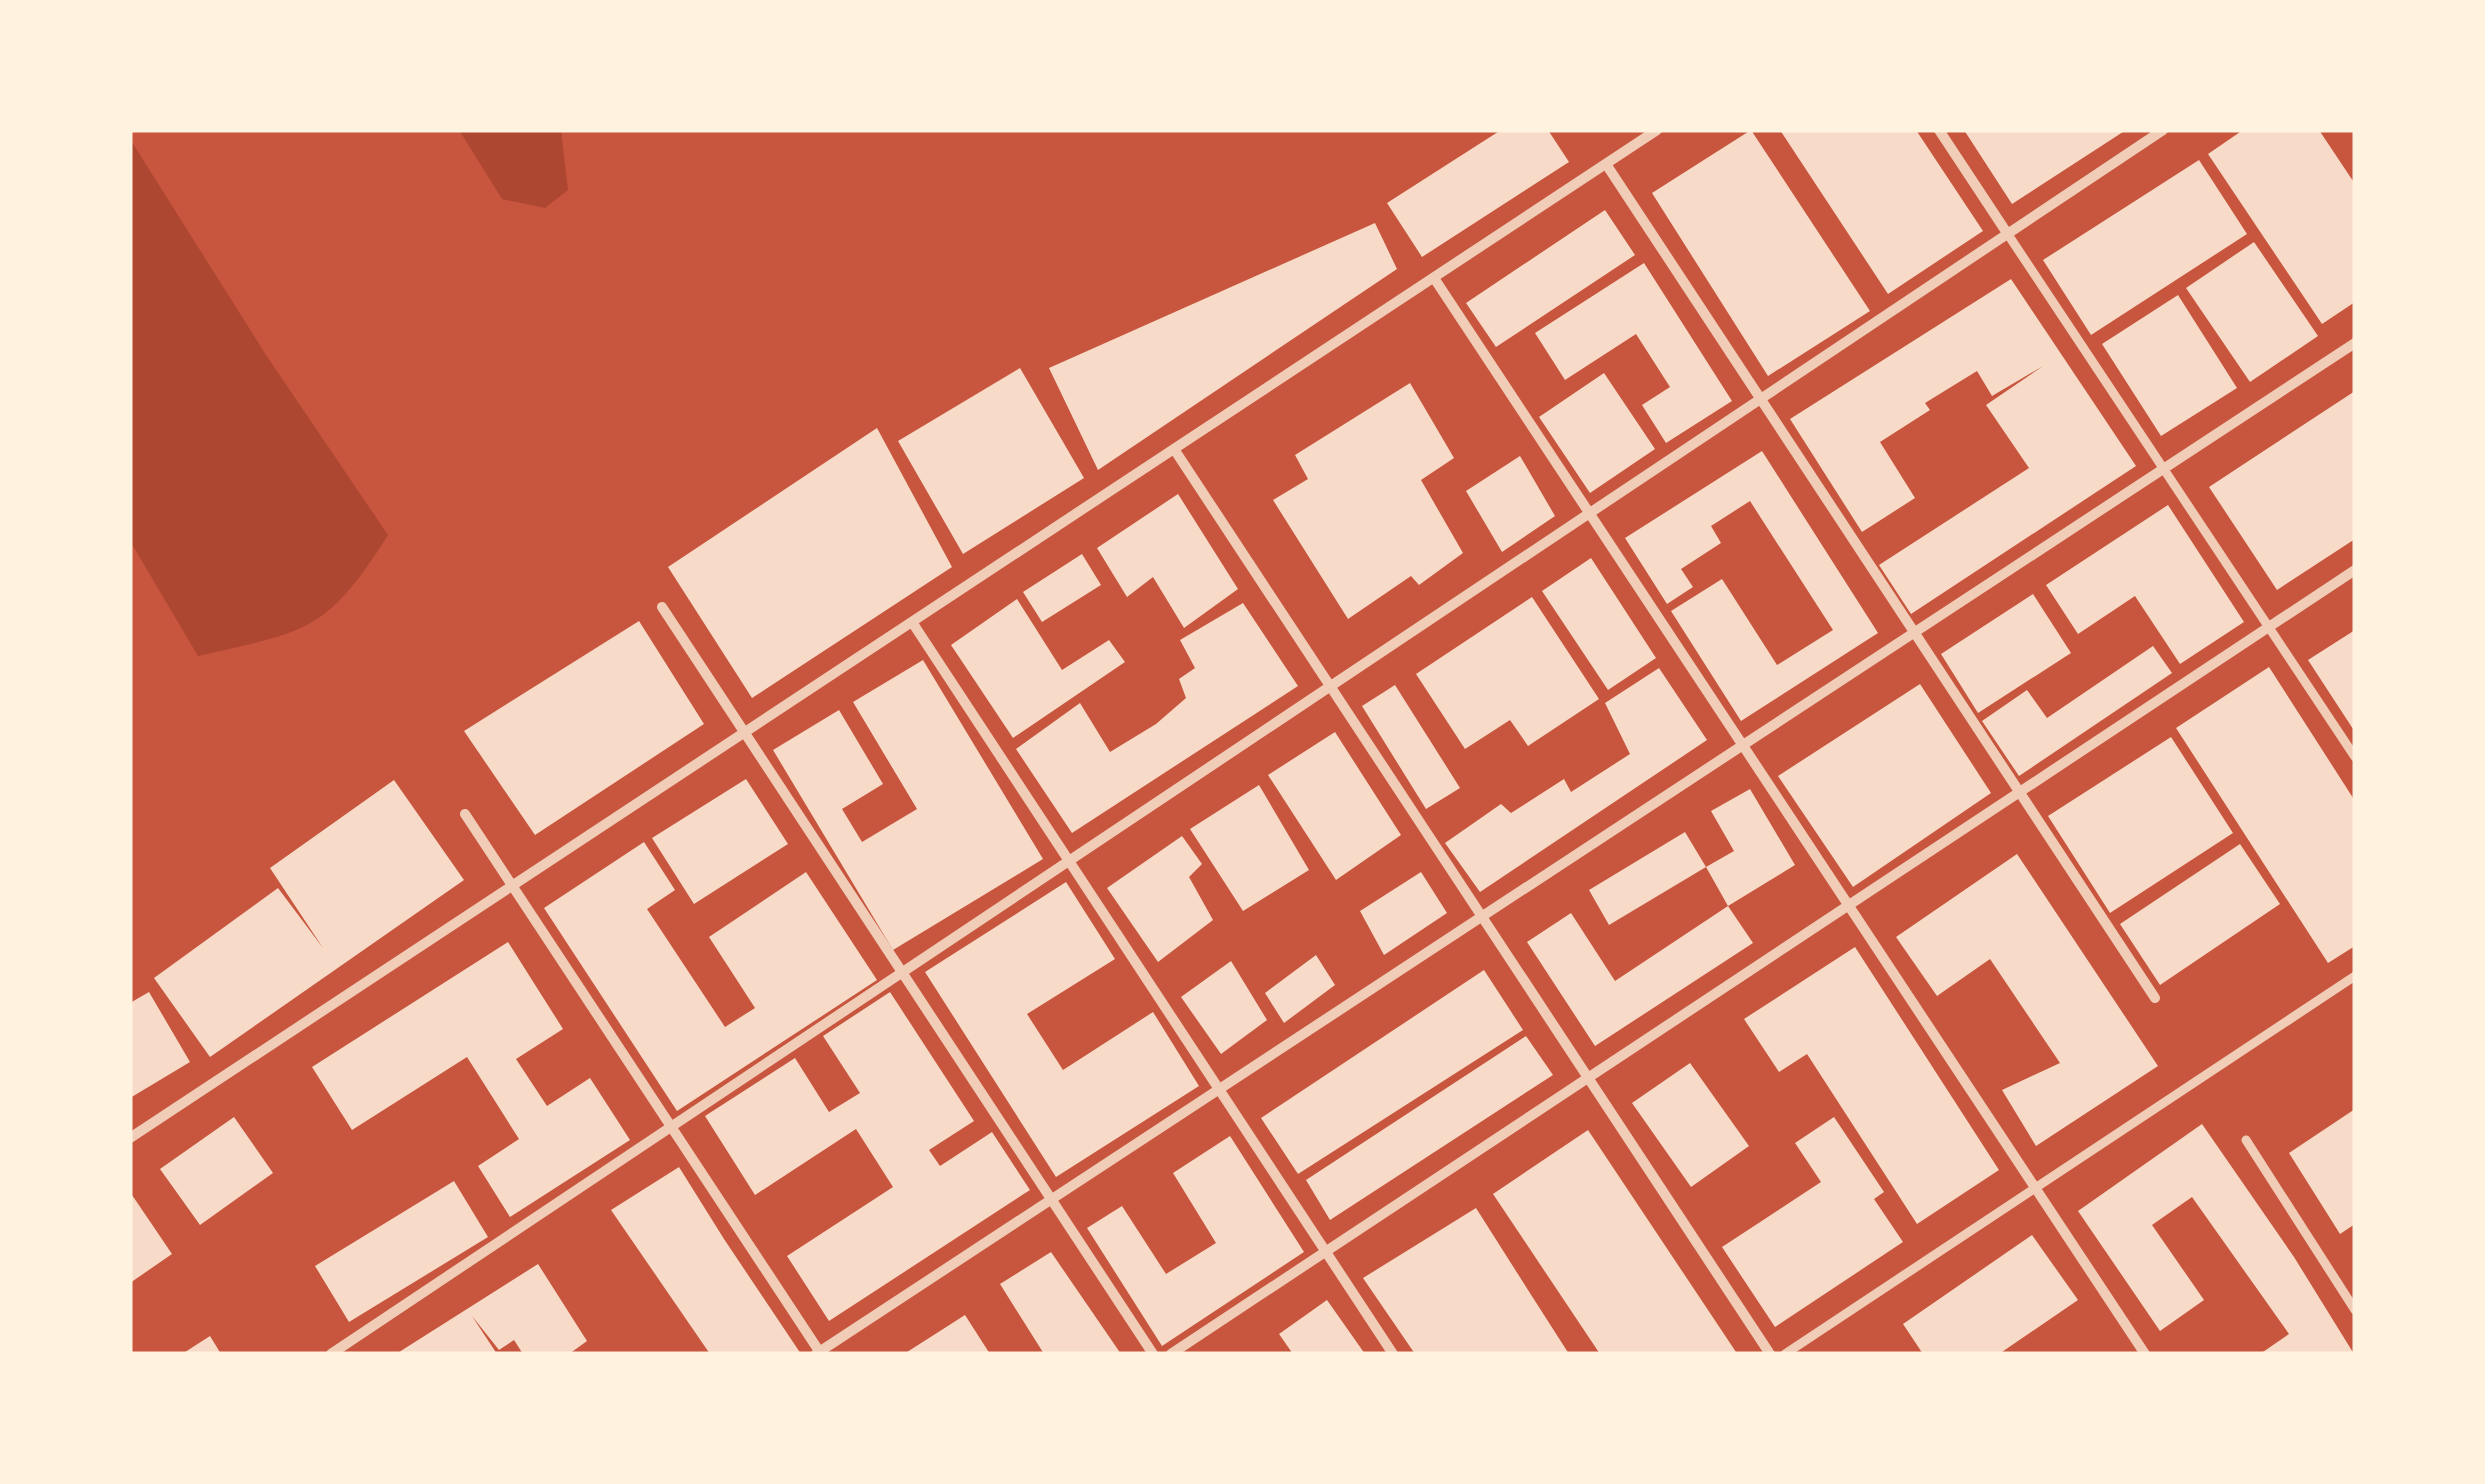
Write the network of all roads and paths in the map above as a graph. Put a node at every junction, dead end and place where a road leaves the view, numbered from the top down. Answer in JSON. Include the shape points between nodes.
{"nodes":[{"id":1,"x":1657,"y":130,"type":"edge"},
{"id":2,"x":1939,"y":130,"type":"edge"},
{"id":3,"x":2163,"y":130,"type":"edge"},
{"id":4,"x":1606,"y":164,"type":"junction"},
{"id":5,"x":2007,"y":233,"type":"junction"},
{"id":6,"x":1434,"y":278,"type":"junction"},
{"id":7,"x":2355,"y":342,"type":"edge"},
{"id":8,"x":1759,"y":397,"type":"junction"},
{"id":9,"x":1174,"y":450,"type":"junction"},
{"id":10,"x":2163,"y":469,"type":"junction"},
{"id":11,"x":1587,"y":512,"type":"junction"},
{"id":12,"x":2355,"y":570,"type":"edge"},
{"id":13,"x":662,"y":607,"type":"dead end"},
{"id":14,"x":912,"y":622,"type":"junction"},
{"id":15,"x":2269,"y":627,"type":"junction"},
{"id":16,"x":1914,"y":632,"type":"junction"},
{"id":17,"x":1330,"y":686,"type":"junction"},
{"id":18,"x":743,"y":734,"type":"junction"},
{"id":19,"x":1742,"y":746,"type":"junction"},
{"id":20,"x":2355,"y":757,"type":"edge"},
{"id":21,"x":2019,"y":792,"type":"junction"},
{"id":22,"x":465,"y":814,"type":"dead end"},
{"id":23,"x":1070,"y":861,"type":"junction"},
{"id":24,"x":512,"y":886,"type":"junction"},
{"id":25,"x":1849,"y":905,"type":"junction"},
{"id":26,"x":1482,"y":916,"type":"junction"},
{"id":27,"x":901,"y":974,"type":"junction"},
{"id":28,"x":2355,"y":976,"type":"edge"},
{"id":29,"x":2154,"y":998,"type":"dead end"},
{"id":30,"x":1588,"y":1078,"type":"junction"},
{"id":31,"x":1219,"y":1089,"type":"junction"},
{"id":32,"x":674,"y":1127,"type":"junction"},
{"id":33,"x":130,"y":1138,"type":"edge"},
{"id":34,"x":2246,"y":1140,"type":"dead end"},
{"id":35,"x":2035,"y":1186,"type":"junction"},
{"id":36,"x":1050,"y":1200,"type":"junction"},
{"id":37,"x":1326,"y":1252,"type":"junction"},
{"id":38,"x":2355,"y":1310,"type":"edge"},
{"id":39,"x":819,"y":1353,"type":"edge"},
{"id":40,"x":331,"y":1354,"type":"edge"},
{"id":41,"x":1153,"y":1354,"type":"edge"},
{"id":42,"x":1171,"y":1354,"type":"edge"},
{"id":43,"x":1394,"y":1354,"type":"edge"},
{"id":44,"x":1770,"y":1354,"type":"edge"},
{"id":45,"x":1785,"y":1354,"type":"edge"},
{"id":46,"x":2145,"y":1354,"type":"edge"}],
"edges":[{"from":1,"to":4,"type":"street"},
{"from":2,"to":5,"type":"street"},
{"from":3,"to":5,"type":"street"},
{"from":4,"to":6,"type":"street"},
{"from":4,"to":8,"type":"street"},
{"from":5,"to":8,"type":"street"},
{"from":5,"to":10,"type":"street"},
{"from":6,"to":9,"type":"street"},
{"from":6,"to":11,"type":"street"},
{"from":7,"to":10,"type":"street"},
{"from":8,"to":11,"type":"street"},
{"from":8,"to":16,"type":"street"},
{"from":9,"to":14,"type":"street"},
{"from":9,"to":17,"type":"street"},
{"from":10,"to":15,"type":"street"},
{"from":10,"to":16,"type":"street"},
{"from":11,"to":17,"type":"street"},
{"from":11,"to":19,"type":"street"},
{"from":12,"to":15,"type":"street"},
{"from":13,"to":18,"type":"street"},
{"from":14,"to":18,"type":"street"},
{"from":14,"to":23,"type":"street"},
{"from":15,"to":20,"type":"street"},
{"from":15,"to":21,"type":"street"},
{"from":16,"to":19,"type":"street"},
{"from":16,"to":21,"type":"street"},
{"from":17,"to":23,"type":"street"},
{"from":17,"to":26,"type":"street"},
{"from":18,"to":24,"type":"street"},
{"from":18,"to":27,"type":"street"},
{"from":19,"to":25,"type":"street"},
{"from":19,"to":26,"type":"street"},
{"from":21,"to":25,"type":"street"},
{"from":21,"to":29,"type":"street"},
{"from":22,"to":24,"type":"street"},
{"from":23,"to":27,"type":"street"},
{"from":23,"to":31,"type":"street"},
{"from":24,"to":32,"type":"street"},
{"from":24,"to":33,"type":"street"},
{"from":25,"to":30,"type":"street"},
{"from":25,"to":35,"type":"street"},
{"from":26,"to":30,"type":"street"},
{"from":26,"to":31,"type":"street"},
{"from":27,"to":32,"type":"street"},
{"from":27,"to":36,"type":"street"},
{"from":28,"to":35,"type":"street"},
{"from":30,"to":37,"type":"street"},
{"from":30,"to":44,"type":"street"},
{"from":31,"to":36,"type":"street"},
{"from":31,"to":37,"type":"street"},
{"from":32,"to":39,"type":"street"},
{"from":32,"to":40,"type":"street"},
{"from":34,"to":38,"type":"street"},
{"from":35,"to":45,"type":"street"},
{"from":35,"to":46,"type":"street"},
{"from":36,"to":39,"type":"street"},
{"from":36,"to":41,"type":"street"},
{"from":37,"to":42,"type":"street"},
{"from":37,"to":43,"type":"street"}]}
